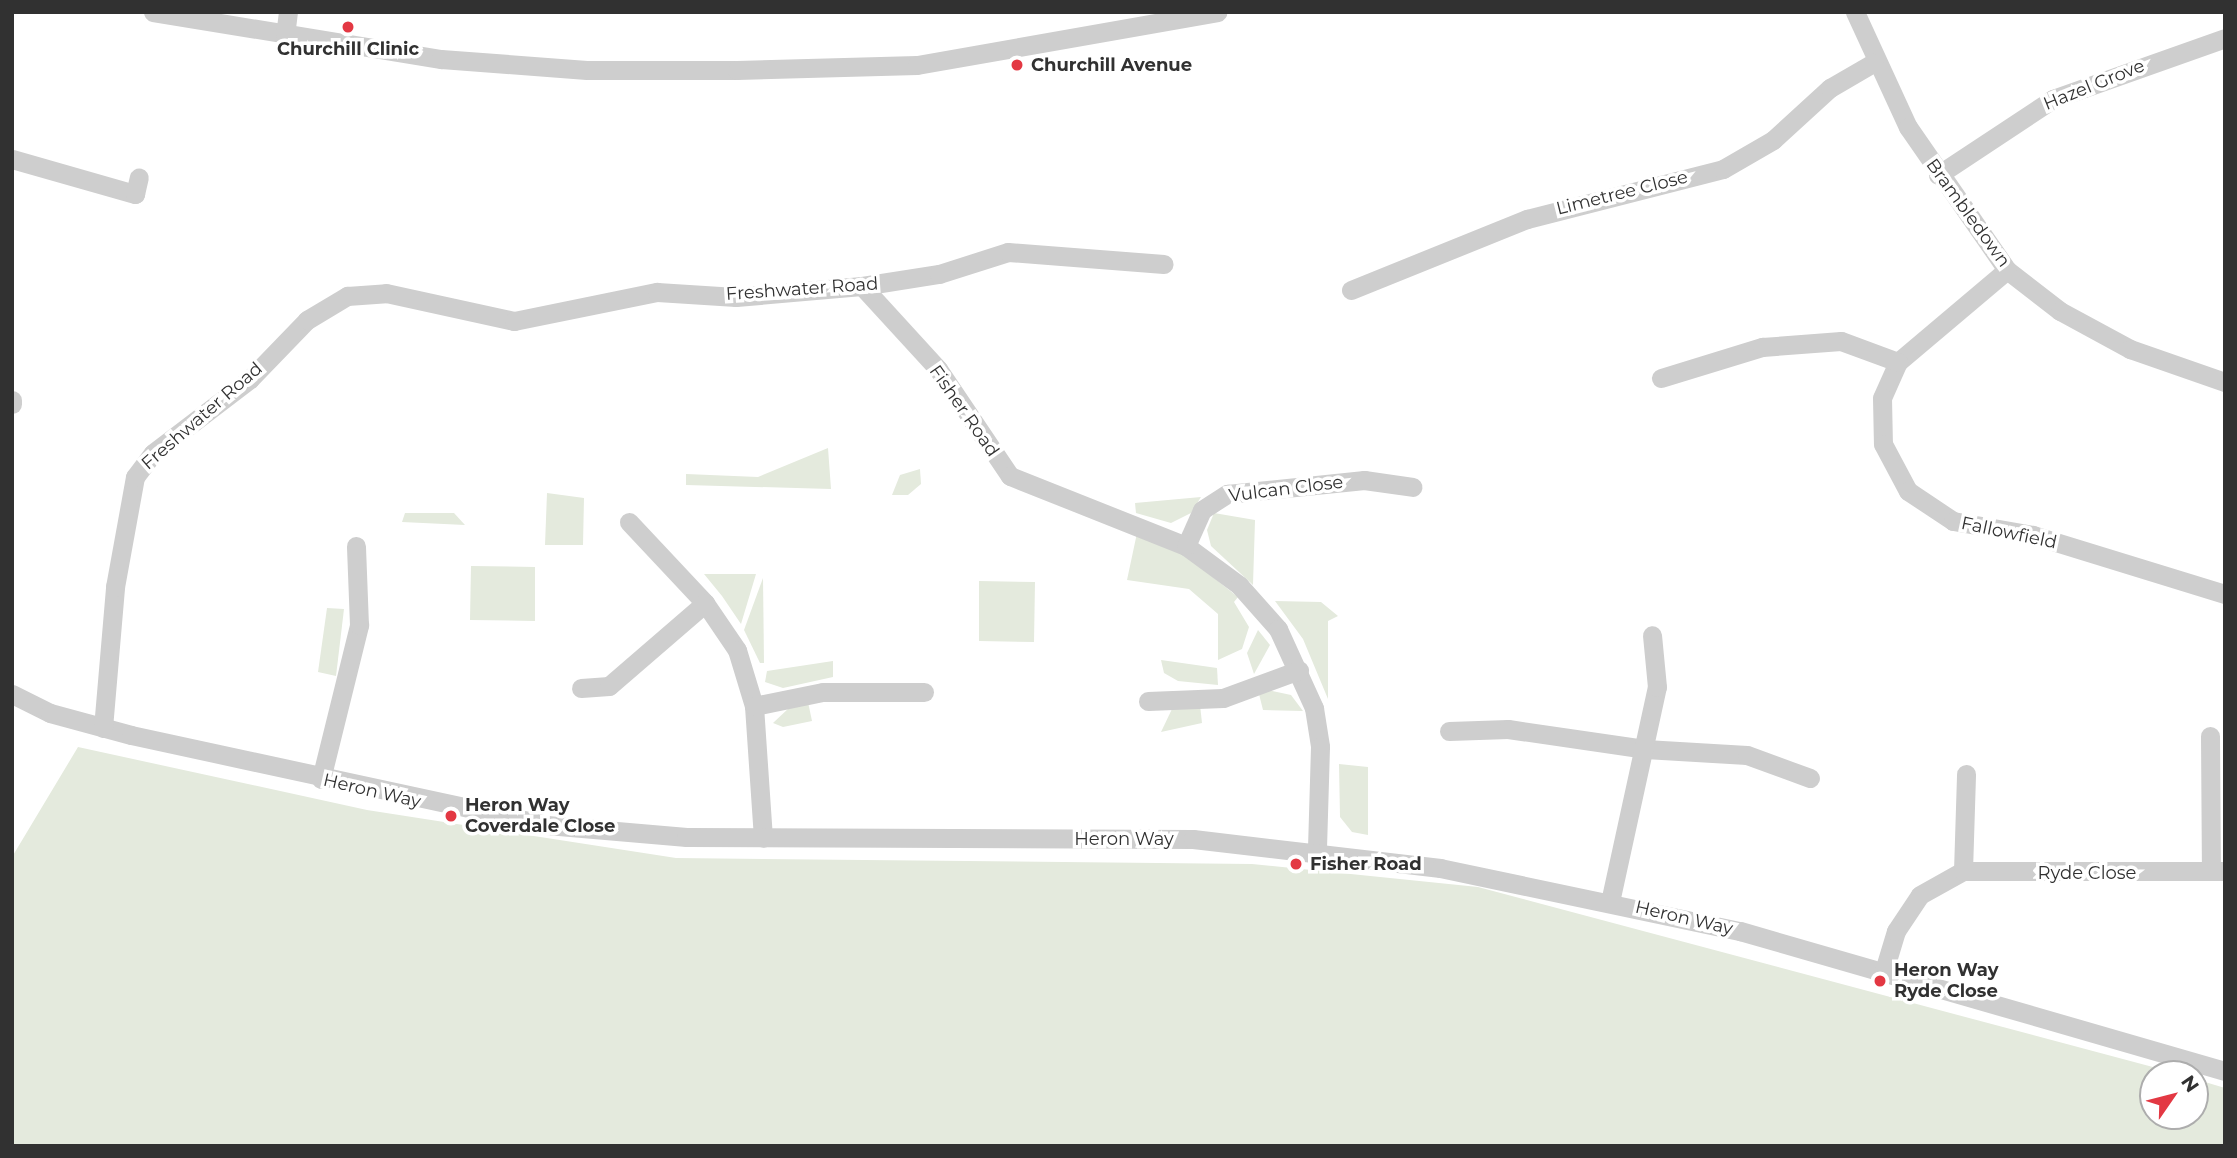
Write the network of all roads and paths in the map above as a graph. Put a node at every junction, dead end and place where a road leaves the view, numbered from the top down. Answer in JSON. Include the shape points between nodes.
{"nodes":[{"id":1,"x":153,"y":12,"type":"edge"},
{"id":2,"x":288,"y":12,"type":"edge"},
{"id":3,"x":1217,"y":12,"type":"edge"},
{"id":4,"x":1855,"y":12,"type":"edge"},
{"id":5,"x":285,"y":36,"type":"junction"},
{"id":6,"x":2225,"y":37,"type":"edge"},
{"id":7,"x":1874,"y":63,"type":"junction"},
{"id":8,"x":12,"y":159,"type":"edge"},
{"id":9,"x":1938,"y":175,"type":"junction"},
{"id":10,"x":139,"y":177,"type":"dead end"},
{"id":11,"x":1164,"y":264,"type":"dead end"},
{"id":12,"x":2007,"y":270,"type":"junction"},
{"id":13,"x":862,"y":286,"type":"junction"},
{"id":14,"x":1351,"y":290,"type":"dead end"},
{"id":15,"x":1898,"y":362,"type":"junction"},
{"id":16,"x":2224,"y":377,"type":"edge"},
{"id":17,"x":1661,"y":378,"type":"dead end"},
{"id":18,"x":1413,"y":487,"type":"dead end"},
{"id":19,"x":629,"y":522,"type":"dead end"},
{"id":20,"x":356,"y":546,"type":"dead end"},
{"id":21,"x":1186,"y":546,"type":"junction"},
{"id":22,"x":2225,"y":594,"type":"edge"},
{"id":23,"x":705,"y":603,"type":"junction"},
{"id":24,"x":1652,"y":635,"type":"dead end"},
{"id":25,"x":1300,"y":670,"type":"junction"},
{"id":26,"x":581,"y":688,"type":"dead end"},
{"id":27,"x":924,"y":692,"type":"dead end"},
{"id":28,"x":12,"y":694,"type":"edge"},
{"id":29,"x":1148,"y":701,"type":"dead end"},
{"id":30,"x":754,"y":706,"type":"junction"},
{"id":31,"x":103,"y":728,"type":"junction"},
{"id":32,"x":1449,"y":731,"type":"dead end"},
{"id":33,"x":2210,"y":736,"type":"dead end"},
{"id":34,"x":1645,"y":749,"type":"junction"},
{"id":35,"x":1966,"y":774,"type":"dead end"},
{"id":36,"x":1810,"y":778,"type":"dead end"},
{"id":37,"x":321,"y":779,"type":"junction"},
{"id":38,"x":763,"y":838,"type":"junction"},
{"id":39,"x":1317,"y":851,"type":"junction"},
{"id":40,"x":1963,"y":871,"type":"junction"},
{"id":41,"x":2218,"y":871,"type":"edge"},
{"id":42,"x":1610,"y":902,"type":"junction"},
{"id":43,"x":1883,"y":974,"type":"junction"},
{"id":44,"x":2225,"y":1071,"type":"edge"}],
"edges":[{"from":1,"to":5,"type":"street"},
{"from":2,"to":5,"type":"street"},
{"from":3,"to":5,"type":"street","via":[[917,65],[737,71],[587,70],[441,59]]},
{"from":4,"to":7,"type":"street","name":"Brambledown"},
{"from":6,"to":9,"type":"street","name":"Hazel Grove","via":[[2053,99]]},
{"from":7,"to":9,"type":"street","name":"Brambledown"},
{"from":7,"to":14,"type":"street","name":"Limetree Close","via":[[1830,88],[1773,140],[1723,169],[1527,219]]},
{"from":8,"to":10,"type":"street","via":[[135,194]]},
{"from":9,"to":12,"type":"street","name":"Brambledown"},
{"from":11,"to":13,"type":"street","name":"Freshwater Road","via":[[1008,252],[939,274]]},
{"from":12,"to":15,"type":"street","name":"Fallowfield"},
{"from":12,"to":16,"type":"street","name":"Brambledown","via":[[2060,311],[2130,349]]},
{"from":13,"to":21,"type":"street","name":"Fisher Road","via":[[938,369],[1010,476]]},
{"from":13,"to":31,"type":"street","name":"Freshwater Road","via":[[736,297],[657,292],[514,321],[386,293],[347,296],[324,308],[214,411],[153,453],[135,477],[110,626],[111,685]]},
{"from":15,"to":17,"type":"street","via":[[1840,341],[1762,348]]},
{"from":15,"to":22,"type":"street","name":"Fallowfield","via":[[1882,398],[1883,444],[1908,491],[1930,508],[1953,521],[2033,535]]},
{"from":18,"to":21,"type":"street","name":"Vulcan Close","via":[[1364,480],[1227,494],[1202,510]]},
{"from":19,"to":23,"type":"street"},
{"from":20,"to":37,"type":"street","via":[[359,625]]},
{"from":21,"to":25,"type":"street","name":"Fisher Road","via":[[1239,585],[1278,629]]},
{"from":23,"to":26,"type":"street","via":[[609,686]]},
{"from":23,"to":30,"type":"street","via":[[737,650]]},
{"from":24,"to":34,"type":"street","via":[[1657,687]]},
{"from":25,"to":29,"type":"street","via":[[1223,698]]},
{"from":25,"to":39,"type":"street","name":"Fisher Road","via":[[1320,747]]},
{"from":27,"to":30,"type":"street","via":[[823,692]]},
{"from":28,"to":31,"type":"street","name":"Heron Way"},
{"from":30,"to":38,"type":"street"},
{"from":31,"to":37,"type":"street","name":"Heron Way"},
{"from":32,"to":34,"type":"street","via":[[1508,729]]},
{"from":33,"to":41,"type":"street","name":"Ryde Close"},
{"from":34,"to":36,"type":"street","via":[[1747,755]]},
{"from":34,"to":42,"type":"street"},
{"from":35,"to":40,"type":"street"},
{"from":37,"to":38,"type":"street","name":"Heron Way","via":[[547,825]]},
{"from":38,"to":39,"type":"street","name":"Heron Way","via":[[1192,839]]},
{"from":39,"to":42,"type":"street","name":"Heron Way"},
{"from":40,"to":41,"type":"street","name":"Ryde Close"},
{"from":40,"to":43,"type":"street","name":"Ryde Close","via":[[1920,895],[1896,931]]},
{"from":42,"to":43,"type":"street","name":"Heron Way"},
{"from":43,"to":44,"type":"street","name":"Heron Way"}]}
